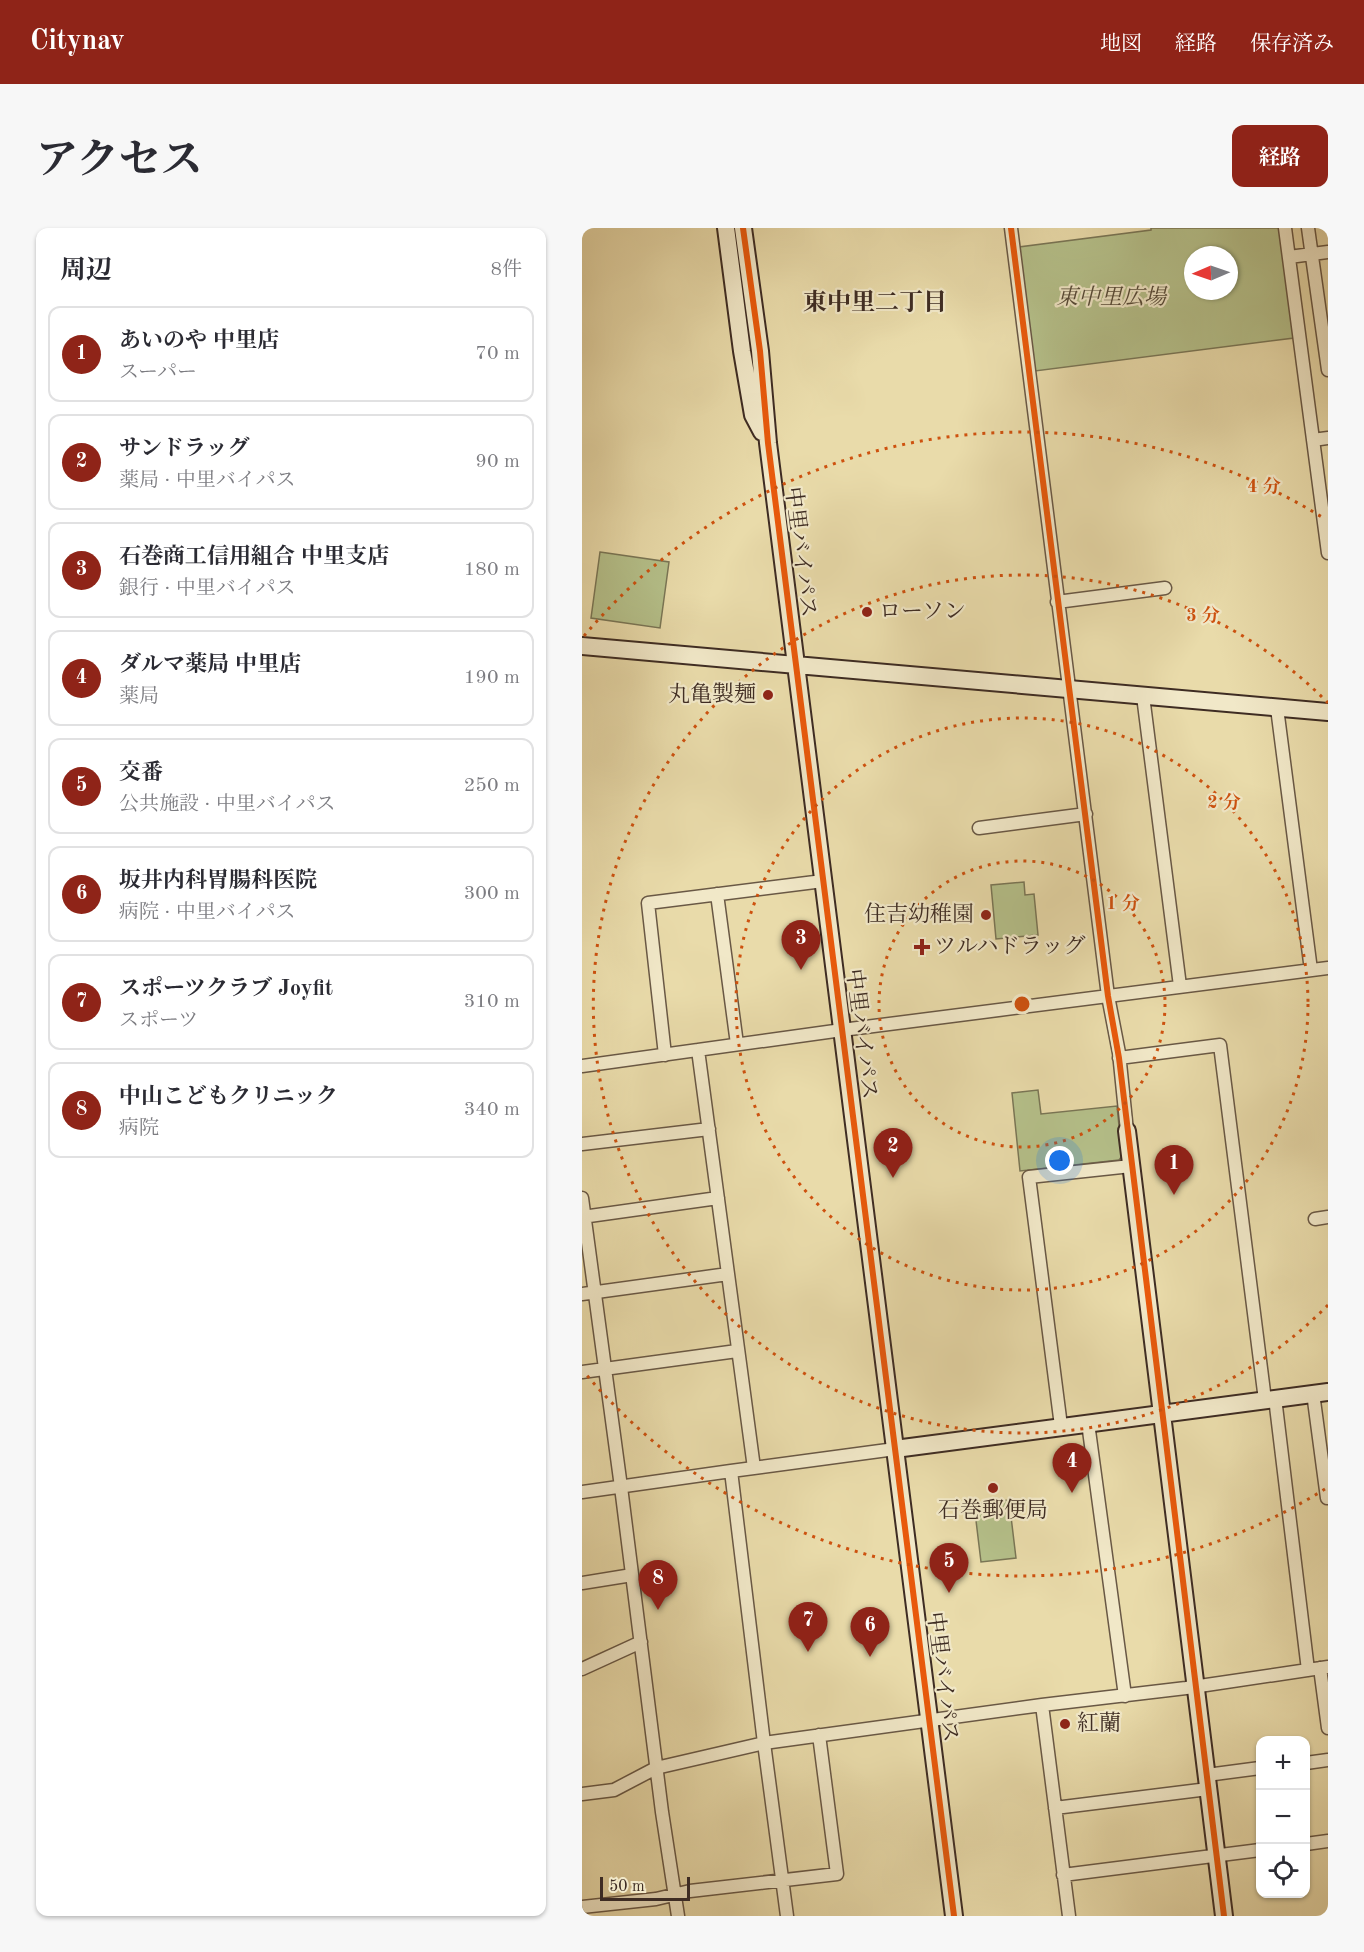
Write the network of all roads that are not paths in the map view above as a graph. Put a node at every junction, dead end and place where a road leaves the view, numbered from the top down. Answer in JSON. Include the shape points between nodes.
{"nodes":[{"id":1,"x":726,"y":228,"type":"edge"},
{"id":2,"x":743,"y":228,"type":"edge"},
{"id":3,"x":1011,"y":228,"type":"edge"},
{"id":4,"x":1285,"y":228,"type":"edge"},
{"id":5,"x":1308,"y":228,"type":"edge"},
{"id":6,"x":1328,"y":252,"type":"edge"},
{"id":7,"x":1312,"y":254,"type":"junction"},
{"id":8,"x":1289,"y":257,"type":"junction"},
{"id":9,"x":1328,"y":370,"type":"edge"},
{"id":10,"x":1328,"y":438,"type":"edge"},
{"id":11,"x":1313,"y":440,"type":"junction"},
{"id":12,"x":768,"y":443,"type":"junction"},
{"id":13,"x":1328,"y":553,"type":"edge"},
{"id":14,"x":1165,"y":588,"type":"dead end"},
{"id":15,"x":1057,"y":602,"type":"junction"},
{"id":16,"x":582,"y":646,"type":"edge"},
{"id":17,"x":796,"y":664,"type":"junction"},
{"id":18,"x":1069,"y":689,"type":"junction"},
{"id":19,"x":1143,"y":696,"type":"junction"},
{"id":20,"x":1277,"y":708,"type":"junction"},
{"id":21,"x":1328,"y":712,"type":"edge"},
{"id":22,"x":1086,"y":814,"type":"junction"},
{"id":23,"x":979,"y":828,"type":"dead end"},
{"id":24,"x":823,"y":881,"type":"junction"},
{"id":25,"x":717,"y":894,"type":"junction"},
{"id":26,"x":1328,"y":968,"type":"edge"},
{"id":27,"x":1311,"y":970,"type":"junction"},
{"id":28,"x":1180,"y":986,"type":"junction"},
{"id":29,"x":1108,"y":996,"type":"junction"},
{"id":30,"x":842,"y":1030,"type":"junction"},
{"id":31,"x":737,"y":1044,"type":"junction"},
{"id":32,"x":698,"y":1050,"type":"junction"},
{"id":33,"x":665,"y":1055,"type":"junction"},
{"id":34,"x":1119,"y":1058,"type":"junction"},
{"id":35,"x":582,"y":1066,"type":"edge"},
{"id":36,"x":709,"y":1129,"type":"junction"},
{"id":37,"x":1127,"y":1131,"type":"joint"},
{"id":38,"x":582,"y":1144,"type":"edge"},
{"id":39,"x":1131,"y":1166,"type":"junction"},
{"id":40,"x":582,"y":1198,"type":"edge"},
{"id":41,"x":718,"y":1198,"type":"junction"},
{"id":42,"x":583,"y":1216,"type":"edge"},
{"id":43,"x":728,"y":1274,"type":"junction"},
{"id":44,"x":588,"y":1293,"type":"edge"},
{"id":45,"x":737,"y":1351,"type":"junction"},
{"id":46,"x":605,"y":1369,"type":"junction"},
{"id":47,"x":582,"y":1372,"type":"edge"},
{"id":48,"x":1320,"y":1392,"type":"edge"},
{"id":49,"x":1270,"y":1399,"type":"junction"},
{"id":50,"x":1163,"y":1413,"type":"junction"},
{"id":51,"x":1088,"y":1423,"type":"junction"},
{"id":52,"x":1061,"y":1426,"type":"junction"},
{"id":53,"x":895,"y":1449,"type":"junction"},
{"id":54,"x":754,"y":1468,"type":"junction"},
{"id":55,"x":731,"y":1471,"type":"junction"},
{"id":56,"x":621,"y":1487,"type":"junction"},
{"id":57,"x":582,"y":1492,"type":"edge"},
{"id":58,"x":1327,"y":1498,"type":"edge"},
{"id":59,"x":632,"y":1575,"type":"junction"},
{"id":60,"x":582,"y":1583,"type":"edge"},
{"id":61,"x":641,"y":1642,"type":"junction"},
{"id":62,"x":1319,"y":1668,"type":"edge"},
{"id":63,"x":582,"y":1669,"type":"edge"},
{"id":64,"x":1197,"y":1685,"type":"junction"},
{"id":65,"x":1125,"y":1696,"type":"junction"},
{"id":66,"x":1042,"y":1705,"type":"junction"},
{"id":67,"x":929,"y":1721,"type":"junction"},
{"id":68,"x":1328,"y":1728,"type":"edge"},
{"id":69,"x":819,"y":1735,"type":"junction"},
{"id":70,"x":764,"y":1743,"type":"junction"},
{"id":71,"x":1328,"y":1761,"type":"edge"},
{"id":72,"x":1310,"y":1763,"type":"edge"},
{"id":73,"x":656,"y":1768,"type":"junction"},
{"id":74,"x":1256,"y":1769,"type":"edge"},
{"id":75,"x":1208,"y":1782,"type":"junction"},
{"id":76,"x":582,"y":1794,"type":"edge"},
{"id":77,"x":1055,"y":1808,"type":"junction"},
{"id":78,"x":1328,"y":1841,"type":"edge"},
{"id":79,"x":1310,"y":1843,"type":"edge"},
{"id":80,"x":1256,"y":1850,"type":"edge"},
{"id":81,"x":1217,"y":1855,"type":"junction"},
{"id":82,"x":1063,"y":1875,"type":"junction"},
{"id":83,"x":782,"y":1882,"type":"junction"},
{"id":84,"x":674,"y":1895,"type":"junction"},
{"id":85,"x":582,"y":1907,"type":"edge"},
{"id":86,"x":678,"y":1916,"type":"edge"},
{"id":87,"x":787,"y":1916,"type":"edge"},
{"id":88,"x":954,"y":1916,"type":"edge"},
{"id":89,"x":1069,"y":1916,"type":"edge"},
{"id":90,"x":1224,"y":1916,"type":"edge"}],
"edges":[{"from":1,"to":12,"type":"street","name":"中里バイパス","via":[[753,415]]},
{"from":2,"to":12,"type":"street","name":"中里バイパス"},
{"from":3,"to":15,"type":"street"},
{"from":4,"to":8,"type":"street"},
{"from":5,"to":7,"type":"street"},
{"from":6,"to":7,"type":"street"},
{"from":7,"to":8,"type":"street"},
{"from":7,"to":9,"type":"street"},
{"from":8,"to":11,"type":"street"},
{"from":10,"to":11,"type":"street"},
{"from":11,"to":13,"type":"street"},
{"from":12,"to":17,"type":"street","name":"中里バイパス"},
{"from":14,"to":15,"type":"street"},
{"from":15,"to":18,"type":"street"},
{"from":16,"to":17,"type":"street"},
{"from":17,"to":18,"type":"street"},
{"from":17,"to":24,"type":"street","name":"中里バイパス"},
{"from":18,"to":19,"type":"street"},
{"from":18,"to":22,"type":"street"},
{"from":19,"to":20,"type":"street"},
{"from":19,"to":28,"type":"street"},
{"from":20,"to":21,"type":"street"},
{"from":20,"to":27,"type":"street"},
{"from":22,"to":23,"type":"street"},
{"from":22,"to":29,"type":"street"},
{"from":24,"to":25,"type":"street"},
{"from":24,"to":30,"type":"street","name":"中里バイパス"},
{"from":25,"to":31,"type":"street"},
{"from":25,"to":33,"type":"street","via":[[648,903]]},
{"from":26,"to":27,"type":"street"},
{"from":27,"to":28,"type":"street"},
{"from":28,"to":29,"type":"street"},
{"from":29,"to":30,"type":"street"},
{"from":29,"to":34,"type":"street"},
{"from":30,"to":31,"type":"street"},
{"from":30,"to":53,"type":"street","name":"中里バイパス"},
{"from":31,"to":32,"type":"street"},
{"from":32,"to":33,"type":"street"},
{"from":32,"to":36,"type":"street"},
{"from":33,"to":35,"type":"street"},
{"from":34,"to":37,"type":"street"},
{"from":34,"to":49,"type":"street","via":[[1220,1045]]},
{"from":36,"to":38,"type":"street"},
{"from":36,"to":41,"type":"street"},
{"from":37,"to":39,"type":"street"},
{"from":39,"to":50,"type":"street"},
{"from":39,"to":52,"type":"street","via":[[1029,1177]]},
{"from":40,"to":42,"type":"street"},
{"from":41,"to":42,"type":"street"},
{"from":41,"to":43,"type":"street"},
{"from":42,"to":44,"type":"street"},
{"from":43,"to":44,"type":"street"},
{"from":43,"to":45,"type":"street"},
{"from":44,"to":46,"type":"street"},
{"from":45,"to":46,"type":"street"},
{"from":45,"to":54,"type":"street"},
{"from":46,"to":47,"type":"street"},
{"from":46,"to":56,"type":"street"},
{"from":48,"to":49,"type":"street"},
{"from":48,"to":58,"type":"street"},
{"from":49,"to":50,"type":"street"},
{"from":49,"to":62,"type":"street"},
{"from":50,"to":51,"type":"street"},
{"from":50,"to":64,"type":"street"},
{"from":51,"to":52,"type":"street"},
{"from":51,"to":65,"type":"street"},
{"from":52,"to":53,"type":"street"},
{"from":53,"to":54,"type":"street"},
{"from":53,"to":67,"type":"street","name":"中里バイパス"},
{"from":54,"to":55,"type":"street"},
{"from":55,"to":56,"type":"street"},
{"from":55,"to":70,"type":"street"},
{"from":56,"to":57,"type":"street"},
{"from":56,"to":59,"type":"street"},
{"from":59,"to":60,"type":"street"},
{"from":59,"to":61,"type":"street"},
{"from":61,"to":63,"type":"street"},
{"from":61,"to":73,"type":"street"},
{"from":62,"to":64,"type":"street"},
{"from":62,"to":68,"type":"street"},
{"from":64,"to":65,"type":"street"},
{"from":64,"to":75,"type":"street"},
{"from":65,"to":66,"type":"street"},
{"from":66,"to":67,"type":"street"},
{"from":66,"to":77,"type":"street"},
{"from":67,"to":69,"type":"street"},
{"from":67,"to":88,"type":"street","name":"中里バイパス"},
{"from":69,"to":70,"type":"street"},
{"from":69,"to":83,"type":"street","via":[[837,1874]]},
{"from":70,"to":73,"type":"street"},
{"from":70,"to":83,"type":"street"},
{"from":71,"to":72,"type":"street"},
{"from":73,"to":76,"type":"street","via":[[614,1790]]},
{"from":73,"to":84,"type":"street"},
{"from":74,"to":75,"type":"street"},
{"from":75,"to":77,"type":"street"},
{"from":75,"to":81,"type":"street"},
{"from":77,"to":82,"type":"street"},
{"from":78,"to":79,"type":"street"},
{"from":80,"to":81,"type":"street"},
{"from":81,"to":82,"type":"street"},
{"from":81,"to":90,"type":"street"},
{"from":82,"to":89,"type":"street"},
{"from":83,"to":84,"type":"street"},
{"from":83,"to":87,"type":"street"},
{"from":84,"to":85,"type":"street"},
{"from":84,"to":86,"type":"street"}]}
